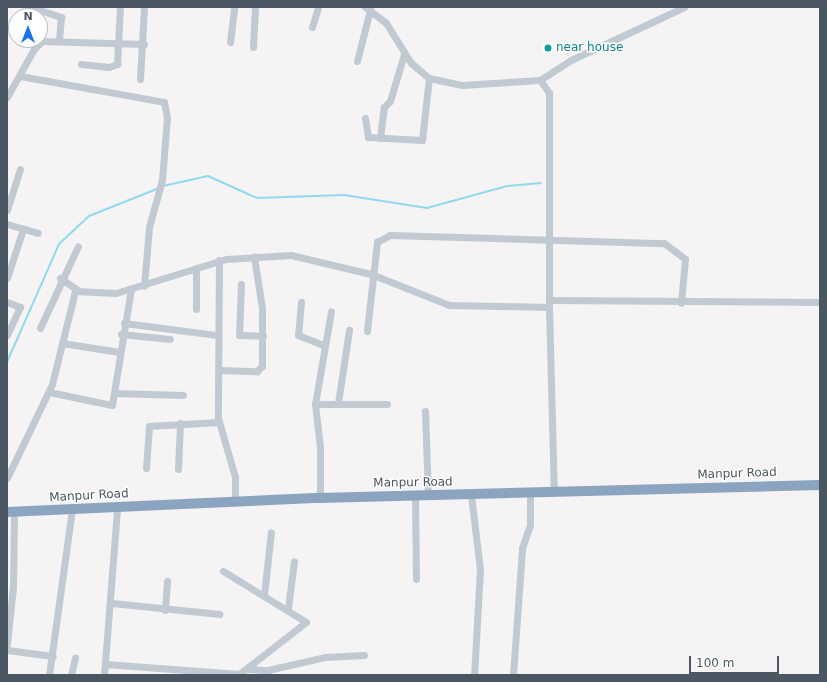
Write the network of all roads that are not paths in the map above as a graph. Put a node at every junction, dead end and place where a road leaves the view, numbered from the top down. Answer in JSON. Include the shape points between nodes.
{"nodes":[{"id":1,"x":30,"y":7,"type":"edge"},
{"id":2,"x":120,"y":7,"type":"edge"},
{"id":3,"x":144,"y":7,"type":"edge"},
{"id":4,"x":234,"y":7,"type":"edge"},
{"id":5,"x":255,"y":7,"type":"edge"},
{"id":6,"x":318,"y":7,"type":"edge"},
{"id":7,"x":684,"y":7,"type":"edge"},
{"id":8,"x":368,"y":8,"type":"edge"},
{"id":9,"x":312,"y":27,"type":"dead end"},
{"id":10,"x":57,"y":40,"type":"junction"},
{"id":11,"x":120,"y":42,"type":"junction"},
{"id":12,"x":230,"y":42,"type":"dead end"},
{"id":13,"x":144,"y":44,"type":"junction"},
{"id":14,"x":253,"y":47,"type":"dead end"},
{"id":15,"x":404,"y":54,"type":"junction"},
{"id":16,"x":357,"y":61,"type":"dead end"},
{"id":17,"x":81,"y":64,"type":"dead end"},
{"id":18,"x":20,"y":76,"type":"junction"},
{"id":19,"x":429,"y":78,"type":"junction"},
{"id":20,"x":140,"y":79,"type":"dead end"},
{"id":21,"x":540,"y":80,"type":"junction"},
{"id":22,"x":7,"y":97,"type":"edge"},
{"id":23,"x":366,"y":118,"type":"dead end"},
{"id":24,"x":380,"y":138,"type":"junction"},
{"id":25,"x":20,"y":168,"type":"dead end"},
{"id":26,"x":7,"y":210,"type":"edge"},
{"id":27,"x":7,"y":224,"type":"edge"},
{"id":28,"x":23,"y":229,"type":"junction"},
{"id":29,"x":38,"y":233,"type":"dead end"},
{"id":30,"x":548,"y":241,"type":"junction"},
{"id":31,"x":78,"y":246,"type":"dead end"},
{"id":32,"x":254,"y":257,"type":"junction"},
{"id":33,"x":219,"y":260,"type":"junction"},
{"id":34,"x":196,"y":268,"type":"junction"},
{"id":35,"x":371,"y":274,"type":"junction"},
{"id":36,"x":7,"y":278,"type":"edge"},
{"id":37,"x":60,"y":278,"type":"junction"},
{"id":38,"x":241,"y":284,"type":"dead end"},
{"id":39,"x":144,"y":286,"type":"junction"},
{"id":40,"x":131,"y":289,"type":"junction"},
{"id":41,"x":78,"y":290,"type":"junction"},
{"id":42,"x":7,"y":302,"type":"edge"},
{"id":43,"x":301,"y":302,"type":"dead end"},
{"id":44,"x":820,"y":302,"type":"edge"},
{"id":45,"x":681,"y":303,"type":"junction"},
{"id":46,"x":549,"y":304,"type":"junction"},
{"id":47,"x":196,"y":309,"type":"dead end"},
{"id":48,"x":331,"y":311,"type":"dead end"},
{"id":49,"x":124,"y":322,"type":"junction"},
{"id":50,"x":40,"y":328,"type":"dead end"},
{"id":51,"x":349,"y":330,"type":"dead end"},
{"id":52,"x":367,"y":331,"type":"dead end"},
{"id":53,"x":121,"y":334,"type":"junction"},
{"id":54,"x":7,"y":335,"type":"edge"},
{"id":55,"x":217,"y":335,"type":"junction"},
{"id":56,"x":263,"y":336,"type":"junction"},
{"id":57,"x":170,"y":339,"type":"dead end"},
{"id":58,"x":62,"y":343,"type":"junction"},
{"id":59,"x":323,"y":345,"type":"junction"},
{"id":60,"x":120,"y":352,"type":"junction"},
{"id":61,"x":219,"y":370,"type":"junction"},
{"id":62,"x":49,"y":392,"type":"junction"},
{"id":63,"x":115,"y":393,"type":"junction"},
{"id":64,"x":183,"y":395,"type":"dead end"},
{"id":65,"x":338,"y":403,"type":"junction"},
{"id":66,"x":315,"y":404,"type":"junction"},
{"id":67,"x":387,"y":404,"type":"dead end"},
{"id":68,"x":425,"y":411,"type":"dead end"},
{"id":69,"x":219,"y":422,"type":"junction"},
{"id":70,"x":180,"y":423,"type":"junction"},
{"id":71,"x":146,"y":468,"type":"dead end"},
{"id":72,"x":178,"y":469,"type":"dead end"},
{"id":73,"x":7,"y":478,"type":"edge"},
{"id":74,"x":820,"y":485,"type":"edge"},
{"id":75,"x":554,"y":493,"type":"junction"},
{"id":76,"x":530,"y":494,"type":"junction"},
{"id":77,"x":471,"y":495,"type":"junction"},
{"id":78,"x":428,"y":496,"type":"junction"},
{"id":79,"x":414,"y":497,"type":"junction"},
{"id":80,"x":320,"y":498,"type":"junction"},
{"id":81,"x":235,"y":501,"type":"junction"},
{"id":82,"x":117,"y":508,"type":"junction"},
{"id":83,"x":72,"y":509,"type":"junction"},
{"id":84,"x":10,"y":512,"type":"edge"},
{"id":85,"x":271,"y":532,"type":"dead end"},
{"id":86,"x":294,"y":562,"type":"dead end"},
{"id":87,"x":223,"y":571,"type":"dead end"},
{"id":88,"x":416,"y":579,"type":"dead end"},
{"id":89,"x":167,"y":581,"type":"dead end"},
{"id":90,"x":264,"y":595,"type":"junction"},
{"id":91,"x":112,"y":603,"type":"junction"},
{"id":92,"x":288,"y":608,"type":"junction"},
{"id":93,"x":9,"y":609,"type":"edge"},
{"id":94,"x":165,"y":610,"type":"junction"},
{"id":95,"x":219,"y":614,"type":"dead end"},
{"id":96,"x":7,"y":644,"type":"edge"},
{"id":97,"x":7,"y":650,"type":"edge"},
{"id":98,"x":364,"y":655,"type":"dead end"},
{"id":99,"x":53,"y":656,"type":"junction"},
{"id":100,"x":75,"y":657,"type":"dead end"},
{"id":101,"x":105,"y":664,"type":"junction"},
{"id":102,"x":241,"y":672,"type":"edge"},
{"id":103,"x":49,"y":675,"type":"edge"},
{"id":104,"x":71,"y":675,"type":"edge"},
{"id":105,"x":104,"y":675,"type":"edge"},
{"id":106,"x":474,"y":675,"type":"edge"},
{"id":107,"x":513,"y":675,"type":"edge"}],
"edges":[{"from":1,"to":10,"type":"street","via":[[63,19]]},
{"from":2,"to":11,"type":"street"},
{"from":3,"to":13,"type":"street"},
{"from":4,"to":12,"type":"street"},
{"from":5,"to":14,"type":"street"},
{"from":6,"to":9,"type":"street"},
{"from":7,"to":21,"type":"street","via":[[571,60]]},
{"from":8,"to":15,"type":"street","via":[[391,28]]},
{"from":8,"to":16,"type":"street"},
{"from":10,"to":11,"type":"street"},
{"from":10,"to":18,"type":"street","via":[[42,41],[34,49]]},
{"from":11,"to":13,"type":"street"},
{"from":11,"to":17,"type":"street","via":[[115,66]]},
{"from":13,"to":20,"type":"street"},
{"from":15,"to":19,"type":"street"},
{"from":15,"to":24,"type":"street","via":[[390,101],[384,108]]},
{"from":18,"to":22,"type":"street"},
{"from":18,"to":39,"type":"street","via":[[164,102],[167,117],[162,180],[153,208]]},
{"from":19,"to":21,"type":"street","via":[[462,85]]},
{"from":19,"to":24,"type":"street","via":[[422,140]]},
{"from":21,"to":30,"type":"street","via":[[551,102]]},
{"from":23,"to":24,"type":"street","via":[[367,137]]},
{"from":25,"to":26,"type":"street"},
{"from":27,"to":28,"type":"street"},
{"from":28,"to":29,"type":"street"},
{"from":28,"to":36,"type":"street"},
{"from":30,"to":35,"type":"street","via":[[384,236],[377,242]]},
{"from":30,"to":45,"type":"street","via":[[664,243],[685,259]]},
{"from":30,"to":46,"type":"street"},
{"from":31,"to":37,"type":"street"},
{"from":32,"to":33,"type":"street"},
{"from":32,"to":35,"type":"street","via":[[292,255]]},
{"from":32,"to":56,"type":"street"},
{"from":33,"to":34,"type":"street"},
{"from":33,"to":55,"type":"street"},
{"from":34,"to":39,"type":"street"},
{"from":34,"to":47,"type":"street"},
{"from":35,"to":46,"type":"street","via":[[449,306]]},
{"from":35,"to":52,"type":"street"},
{"from":37,"to":41,"type":"street"},
{"from":37,"to":50,"type":"street"},
{"from":38,"to":56,"type":"street","via":[[239,334]]},
{"from":39,"to":40,"type":"street"},
{"from":40,"to":41,"type":"street","via":[[116,293]]},
{"from":40,"to":49,"type":"street"},
{"from":41,"to":58,"type":"street","via":[[72,294]]},
{"from":42,"to":54,"type":"street","via":[[20,307]]},
{"from":43,"to":59,"type":"street","via":[[298,335]]},
{"from":44,"to":45,"type":"street"},
{"from":45,"to":46,"type":"street"},
{"from":46,"to":75,"type":"street"},
{"from":48,"to":59,"type":"street"},
{"from":49,"to":53,"type":"street"},
{"from":49,"to":55,"type":"street"},
{"from":51,"to":65,"type":"street"},
{"from":53,"to":57,"type":"street"},
{"from":53,"to":60,"type":"street"},
{"from":55,"to":61,"type":"street"},
{"from":56,"to":61,"type":"street","via":[[259,370]]},
{"from":58,"to":60,"type":"street"},
{"from":58,"to":62,"type":"street"},
{"from":59,"to":66,"type":"street"},
{"from":60,"to":63,"type":"street"},
{"from":61,"to":69,"type":"street"},
{"from":62,"to":63,"type":"street","via":[[108,406],[114,403]]},
{"from":62,"to":73,"type":"street"},
{"from":63,"to":64,"type":"street"},
{"from":65,"to":66,"type":"street"},
{"from":65,"to":67,"type":"street"},
{"from":66,"to":80,"type":"street","via":[[320,447]]},
{"from":68,"to":78,"type":"street"},
{"from":69,"to":70,"type":"street"},
{"from":69,"to":81,"type":"street","via":[[235,477]]},
{"from":70,"to":71,"type":"street","via":[[148,427]]},
{"from":70,"to":72,"type":"street"},
{"from":74,"to":75,"type":"highway","name":"Manpur Road"},
{"from":75,"to":76,"type":"highway","name":"Manpur Road"},
{"from":76,"to":77,"type":"highway","name":"Manpur Road"},
{"from":76,"to":107,"type":"street","via":[[530,525],[522,548]]},
{"from":77,"to":78,"type":"highway","name":"Manpur Road"},
{"from":77,"to":106,"type":"street","via":[[480,569]]},
{"from":78,"to":79,"type":"highway","name":"Manpur Road"},
{"from":79,"to":80,"type":"highway","name":"Manpur Road"},
{"from":79,"to":88,"type":"street"},
{"from":80,"to":81,"type":"highway","name":"Manpur Road"},
{"from":81,"to":82,"type":"highway","name":"Manpur Road"},
{"from":82,"to":83,"type":"highway","name":"Manpur Road"},
{"from":82,"to":91,"type":"street"},
{"from":83,"to":84,"type":"highway","name":"Manpur Road"},
{"from":83,"to":99,"type":"street"},
{"from":84,"to":93,"type":"street"},
{"from":85,"to":90,"type":"street"},
{"from":86,"to":92,"type":"street"},
{"from":87,"to":90,"type":"street"},
{"from":89,"to":94,"type":"street"},
{"from":90,"to":92,"type":"street"},
{"from":91,"to":94,"type":"street"},
{"from":91,"to":101,"type":"street"},
{"from":92,"to":102,"type":"street","via":[[306,624]]},
{"from":93,"to":96,"type":"street"},
{"from":94,"to":95,"type":"street"},
{"from":97,"to":99,"type":"street"},
{"from":98,"to":102,"type":"street","via":[[325,657],[268,670]]},
{"from":99,"to":103,"type":"street"},
{"from":100,"to":104,"type":"street"},
{"from":101,"to":102,"type":"street"},
{"from":101,"to":105,"type":"street"}]}
